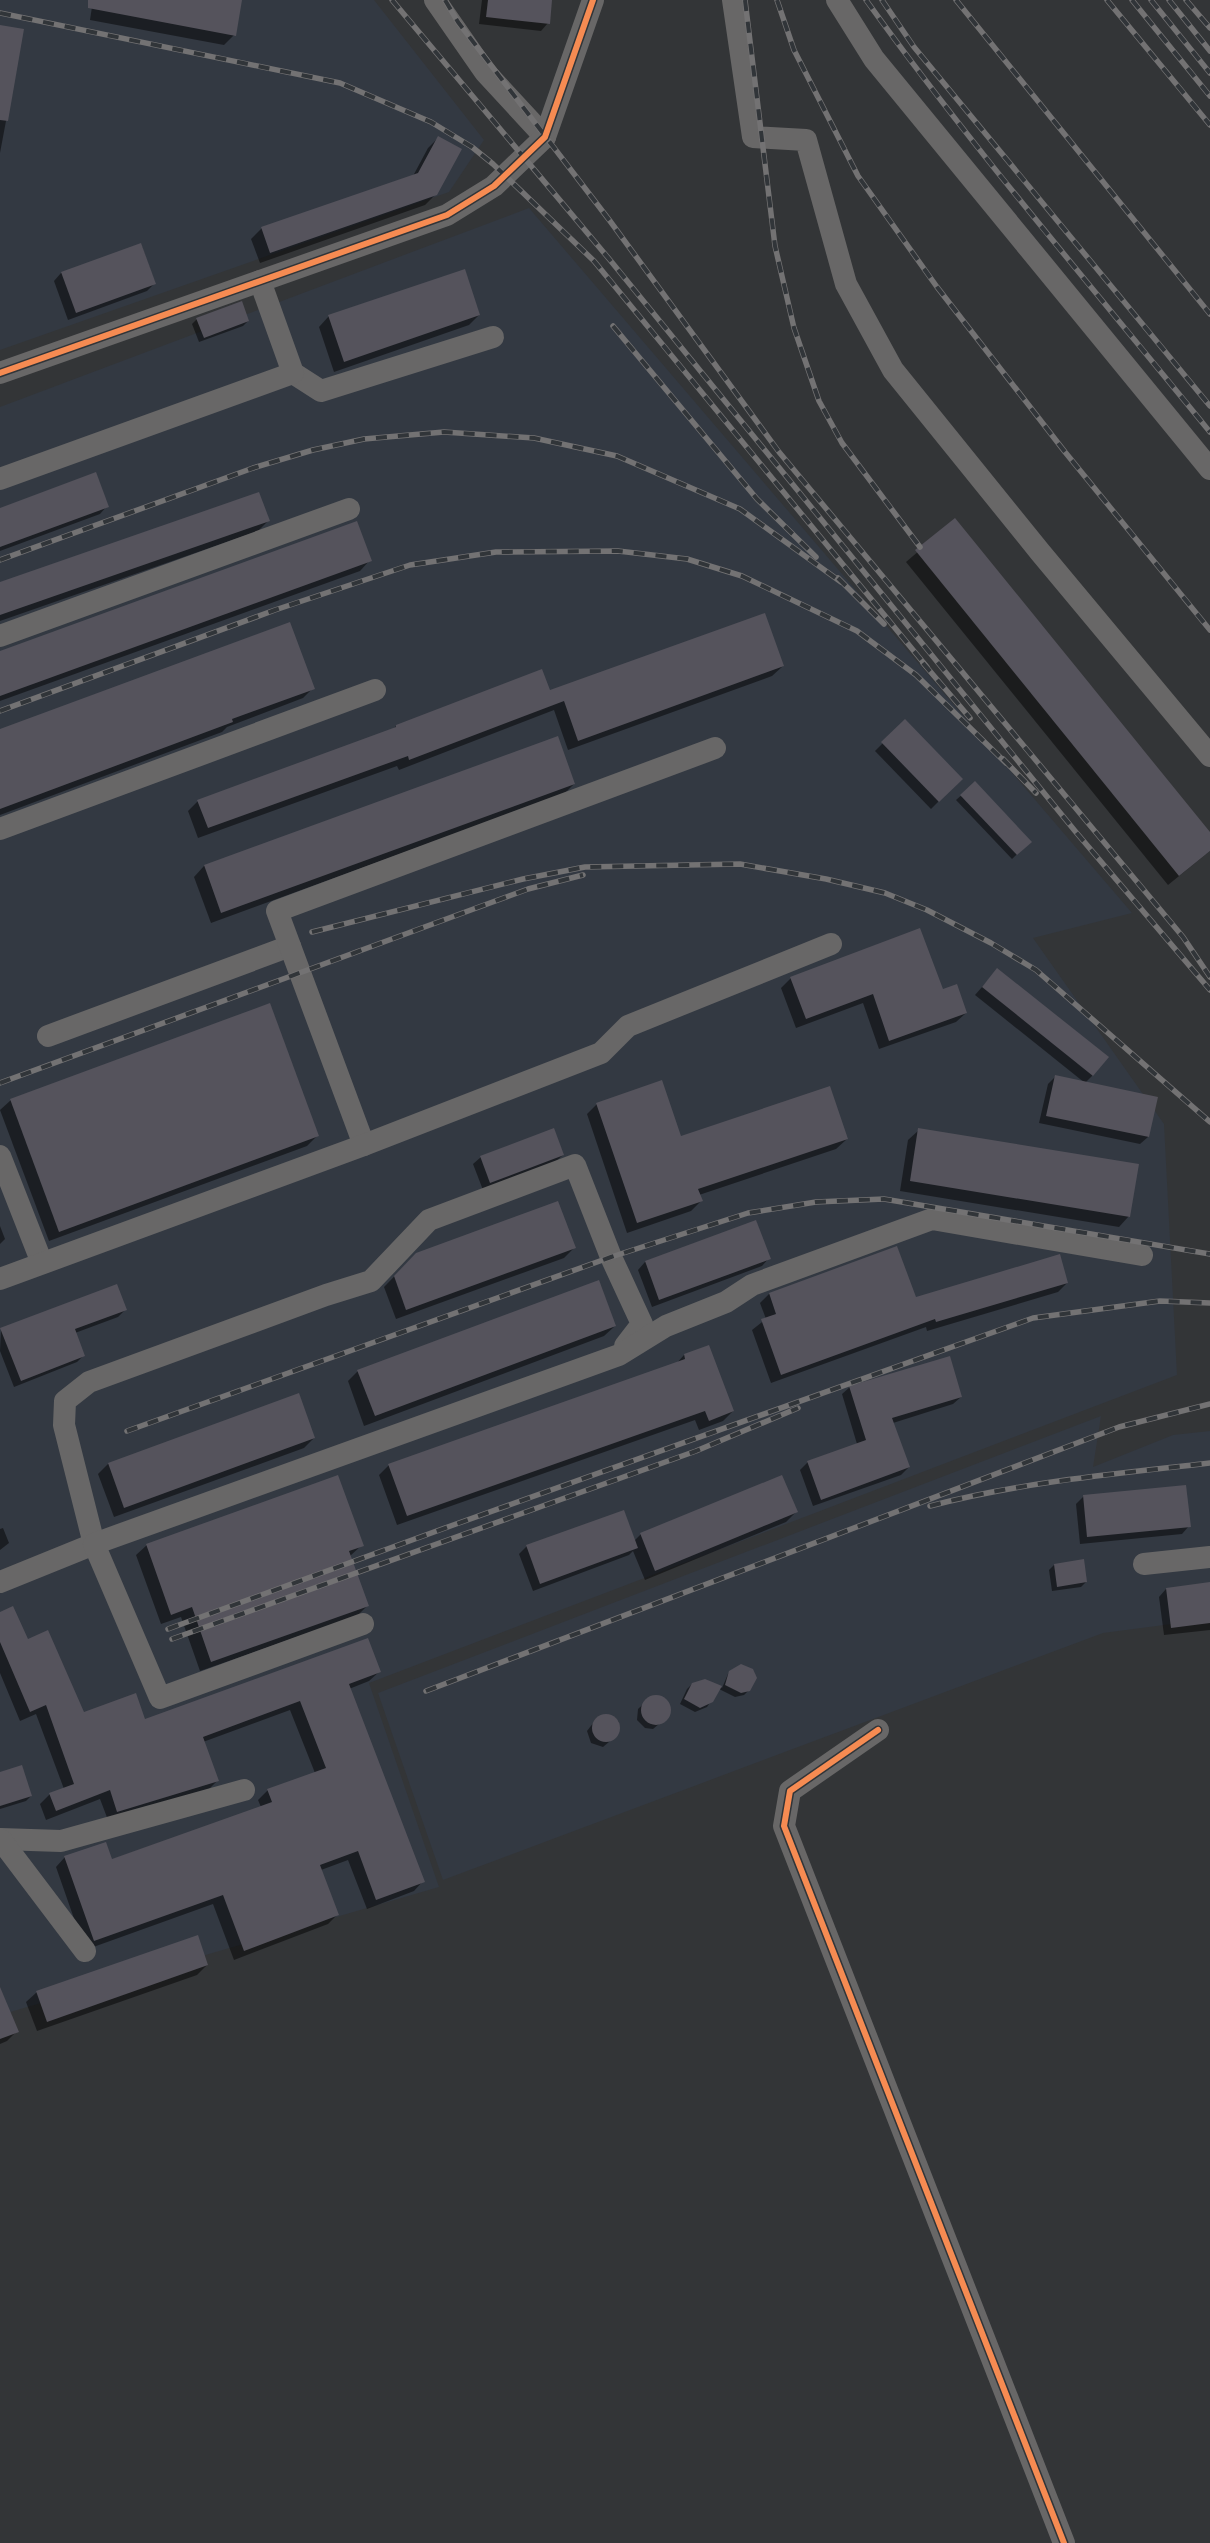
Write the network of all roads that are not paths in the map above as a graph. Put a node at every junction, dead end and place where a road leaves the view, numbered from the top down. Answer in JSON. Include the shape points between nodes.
{"nodes":[{"id":1,"x":435,"y":0,"type":"edge"},
{"id":2,"x":593,"y":0,"type":"edge"},
{"id":3,"x":733,"y":0,"type":"edge"},
{"id":4,"x":837,"y":0,"type":"edge"},
{"id":5,"x":545,"y":137,"type":"junction"},
{"id":6,"x":260,"y":280,"type":"junction"},
{"id":7,"x":493,"y":336,"type":"dead end"},
{"id":8,"x":293,"y":372,"type":"junction"},
{"id":9,"x":0,"y":373,"type":"edge"},
{"id":10,"x":1210,"y":470,"type":"edge"},
{"id":11,"x":0,"y":479,"type":"edge"},
{"id":12,"x":349,"y":509,"type":"dead end"},
{"id":13,"x":0,"y":636,"type":"edge"},
{"id":14,"x":375,"y":690,"type":"dead end"},
{"id":15,"x":715,"y":748,"type":"dead end"},
{"id":16,"x":1210,"y":756,"type":"edge"},
{"id":17,"x":0,"y":829,"type":"edge"},
{"id":18,"x":831,"y":944,"type":"dead end"},
{"id":19,"x":290,"y":946,"type":"junction"},
{"id":20,"x":48,"y":1036,"type":"dead end"},
{"id":21,"x":364,"y":1145,"type":"junction"},
{"id":22,"x":0,"y":1156,"type":"edge"},
{"id":23,"x":1142,"y":1255,"type":"dead end"},
{"id":24,"x":42,"y":1263,"type":"junction"},
{"id":25,"x":0,"y":1279,"type":"edge"},
{"id":26,"x":619,"y":1355,"type":"junction"},
{"id":27,"x":94,"y":1544,"type":"junction"},
{"id":28,"x":1210,"y":1557,"type":"edge"},
{"id":29,"x":1144,"y":1564,"type":"dead end"},
{"id":30,"x":0,"y":1582,"type":"edge"},
{"id":31,"x":363,"y":1624,"type":"dead end"},
{"id":32,"x":878,"y":1730,"type":"dead end"},
{"id":33,"x":244,"y":1790,"type":"dead end"},
{"id":34,"x":0,"y":1839,"type":"edge"},
{"id":35,"x":85,"y":1951,"type":"dead end"},
{"id":36,"x":1064,"y":2543,"type":"edge"}],
"edges":[{"from":1,"to":5,"type":"street","via":[[485,72]]},
{"from":2,"to":5,"type":"street"},
{"from":3,"to":16,"type":"street","via":[[753,137],[806,140],[846,284],[893,370]]},
{"from":4,"to":10,"type":"street","via":[[874,59]]},
{"from":5,"to":6,"type":"street","via":[[494,186],[447,214]]},
{"from":6,"to":8,"type":"street"},
{"from":6,"to":9,"type":"street"},
{"from":7,"to":8,"type":"street","via":[[321,391]]},
{"from":8,"to":11,"type":"street"},
{"from":12,"to":13,"type":"street"},
{"from":14,"to":17,"type":"street"},
{"from":15,"to":19,"type":"street","via":[[277,910]]},
{"from":18,"to":21,"type":"street","via":[[628,1026],[601,1053]]},
{"from":19,"to":20,"type":"street"},
{"from":19,"to":21,"type":"street"},
{"from":21,"to":24,"type":"street"},
{"from":22,"to":24,"type":"street"},
{"from":23,"to":26,"type":"street","via":[[932,1219],[752,1285],[726,1302],[666,1326]]},
{"from":24,"to":25,"type":"street"},
{"from":26,"to":27,"type":"street"},
{"from":26,"to":27,"type":"street","via":[[642,1324],[611,1257],[575,1165],[429,1220],[371,1281],[89,1382],[65,1401],[64,1426]]},
{"from":27,"to":30,"type":"street"},
{"from":27,"to":31,"type":"street","via":[[160,1698]]},
{"from":28,"to":29,"type":"street"},
{"from":32,"to":36,"type":"street","via":[[790,1791],[784,1826]]},
{"from":33,"to":34,"type":"street","via":[[61,1841]]},
{"from":34,"to":35,"type":"street"}]}
